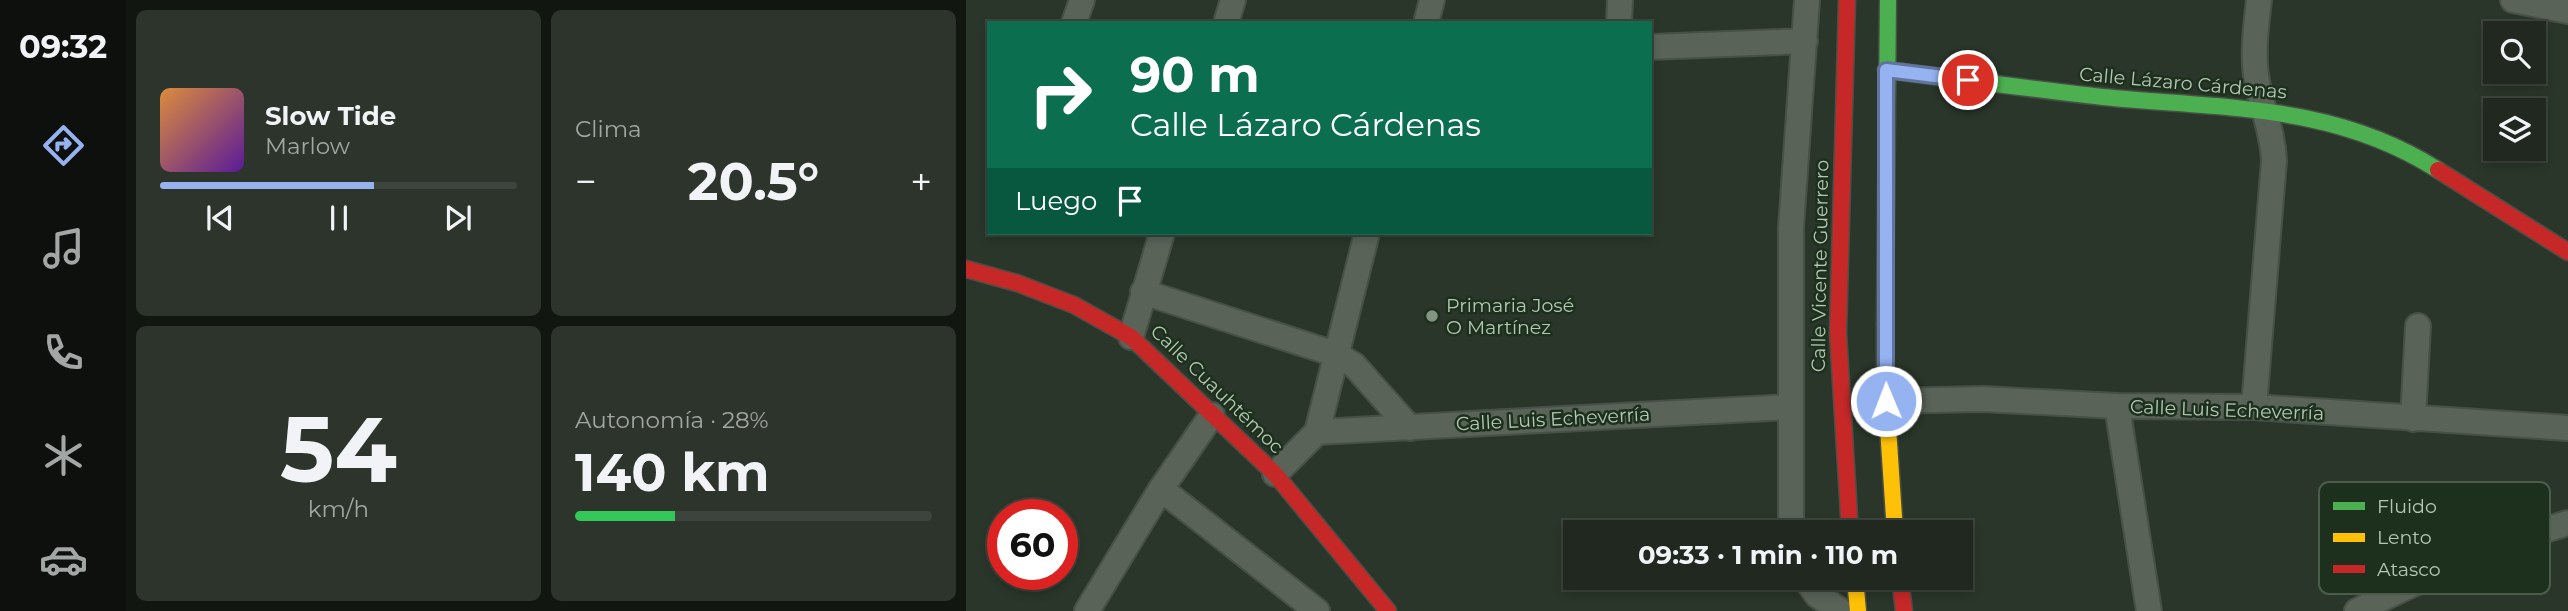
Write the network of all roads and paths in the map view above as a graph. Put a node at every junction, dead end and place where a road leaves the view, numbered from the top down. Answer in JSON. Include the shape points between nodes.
{"nodes":[{"id":1,"x":1083,"y":0,"type":"edge"},
{"id":2,"x":1233,"y":0,"type":"edge"},
{"id":3,"x":1432,"y":0,"type":"edge"},
{"id":4,"x":1620,"y":0,"type":"edge"},
{"id":5,"x":1807,"y":0,"type":"edge"},
{"id":6,"x":1847,"y":0,"type":"edge"},
{"id":7,"x":1888,"y":0,"type":"edge"},
{"id":8,"x":2259,"y":0,"type":"edge"},
{"id":9,"x":2513,"y":0,"type":"edge"},
{"id":10,"x":2568,"y":11,"type":"edge"},
{"id":11,"x":1075,"y":21,"type":"edge"},
{"id":12,"x":1227,"y":21,"type":"edge"},
{"id":13,"x":1427,"y":21,"type":"edge"},
{"id":14,"x":1619,"y":21,"type":"edge"},
{"id":15,"x":1805,"y":41,"type":"junction"},
{"id":16,"x":1652,"y":47,"type":"edge"},
{"id":17,"x":1886,"y":70,"type":"junction"},
{"id":18,"x":2265,"y":109,"type":"junction"},
{"id":19,"x":1161,"y":235,"type":"edge"},
{"id":20,"x":1366,"y":235,"type":"edge"},
{"id":21,"x":2568,"y":252,"type":"edge"},
{"id":22,"x":966,"y":269,"type":"edge"},
{"id":23,"x":1143,"y":292,"type":"junction"},
{"id":24,"x":2418,"y":327,"type":"dead end"},
{"id":25,"x":1131,"y":337,"type":"junction"},
{"id":26,"x":1335,"y":354,"type":"junction"},
{"id":27,"x":1886,"y":401,"type":"junction"},
{"id":28,"x":2117,"y":406,"type":"junction"},
{"id":29,"x":1789,"y":407,"type":"junction"},
{"id":30,"x":2254,"y":407,"type":"junction"},
{"id":31,"x":1212,"y":415,"type":"junction"},
{"id":32,"x":2413,"y":419,"type":"junction"},
{"id":33,"x":1410,"y":428,"type":"junction"},
{"id":34,"x":2568,"y":428,"type":"edge"},
{"id":35,"x":1317,"y":432,"type":"junction"},
{"id":36,"x":1275,"y":474,"type":"junction"},
{"id":37,"x":1161,"y":489,"type":"junction"},
{"id":38,"x":1791,"y":520,"type":"edge"},
{"id":39,"x":1848,"y":520,"type":"edge"},
{"id":40,"x":1894,"y":520,"type":"edge"},
{"id":41,"x":2568,"y":523,"type":"edge"},
{"id":42,"x":2550,"y":528,"type":"edge"},
{"id":43,"x":1813,"y":590,"type":"edge"},
{"id":44,"x":1856,"y":590,"type":"edge"},
{"id":45,"x":1901,"y":590,"type":"edge"},
{"id":46,"x":2394,"y":594,"type":"edge"},
{"id":47,"x":1087,"y":611,"type":"edge"},
{"id":48,"x":1317,"y":611,"type":"edge"},
{"id":49,"x":1388,"y":611,"type":"edge"},
{"id":50,"x":1841,"y":611,"type":"edge"},
{"id":51,"x":1858,"y":611,"type":"edge"},
{"id":52,"x":1904,"y":611,"type":"edge"},
{"id":53,"x":2149,"y":611,"type":"edge"},
{"id":54,"x":2357,"y":611,"type":"edge"}],
"edges":[{"from":1,"to":11,"type":"street"},
{"from":2,"to":12,"type":"street"},
{"from":3,"to":13,"type":"street"},
{"from":4,"to":14,"type":"street"},
{"from":5,"to":15,"type":"street"},
{"from":6,"to":39,"type":"street","name":"Calle Vicente Guerrero","via":[[1838,325]]},
{"from":7,"to":17,"type":"street"},
{"from":8,"to":18,"type":"street","via":[[2255,63]]},
{"from":9,"to":10,"type":"street"},
{"from":15,"to":16,"type":"street"},
{"from":15,"to":29,"type":"street","via":[[1791,227]]},
{"from":17,"to":18,"type":"street","name":"Calle Lázaro Cárdenas","via":[[2105,97]]},
{"from":17,"to":27,"type":"street"},
{"from":18,"to":21,"type":"street","name":"Calle Lázaro Cárdenas","via":[[2312,118],[2410,152]]},
{"from":18,"to":30,"type":"street","via":[[2274,161]]},
{"from":19,"to":23,"type":"street"},
{"from":20,"to":26,"type":"street"},
{"from":22,"to":25,"type":"street","name":"Calle Cuauhtémoc","via":[[1074,305]]},
{"from":23,"to":25,"type":"street"},
{"from":23,"to":26,"type":"street"},
{"from":24,"to":32,"type":"street"},
{"from":25,"to":31,"type":"street","name":"Calle Cuauhtémoc"},
{"from":26,"to":33,"type":"street","via":[[1354,365]]},
{"from":26,"to":35,"type":"street"},
{"from":27,"to":28,"type":"street","name":"Calle Luis Echeverría","via":[[1983,399]]},
{"from":27,"to":40,"type":"street"},
{"from":28,"to":30,"type":"street","name":"Calle Luis Echeverría"},
{"from":28,"to":53,"type":"street"},
{"from":29,"to":33,"type":"street","name":"Calle Luis Echeverría"},
{"from":29,"to":38,"type":"street"},
{"from":30,"to":32,"type":"street","name":"Calle Luis Echeverría"},
{"from":31,"to":36,"type":"street","name":"Calle Cuauhtémoc"},
{"from":31,"to":37,"type":"street"},
{"from":32,"to":34,"type":"street","name":"Calle Luis Echeverría"},
{"from":33,"to":35,"type":"street","name":"Calle Luis Echeverría"},
{"from":35,"to":36,"type":"street"},
{"from":36,"to":49,"type":"street","name":"Calle Cuauhtémoc"},
{"from":37,"to":47,"type":"street"},
{"from":37,"to":48,"type":"street"},
{"from":41,"to":42,"type":"street"},
{"from":43,"to":50,"type":"street"},
{"from":44,"to":51,"type":"street"},
{"from":45,"to":52,"type":"street"},
{"from":46,"to":54,"type":"street"}]}
